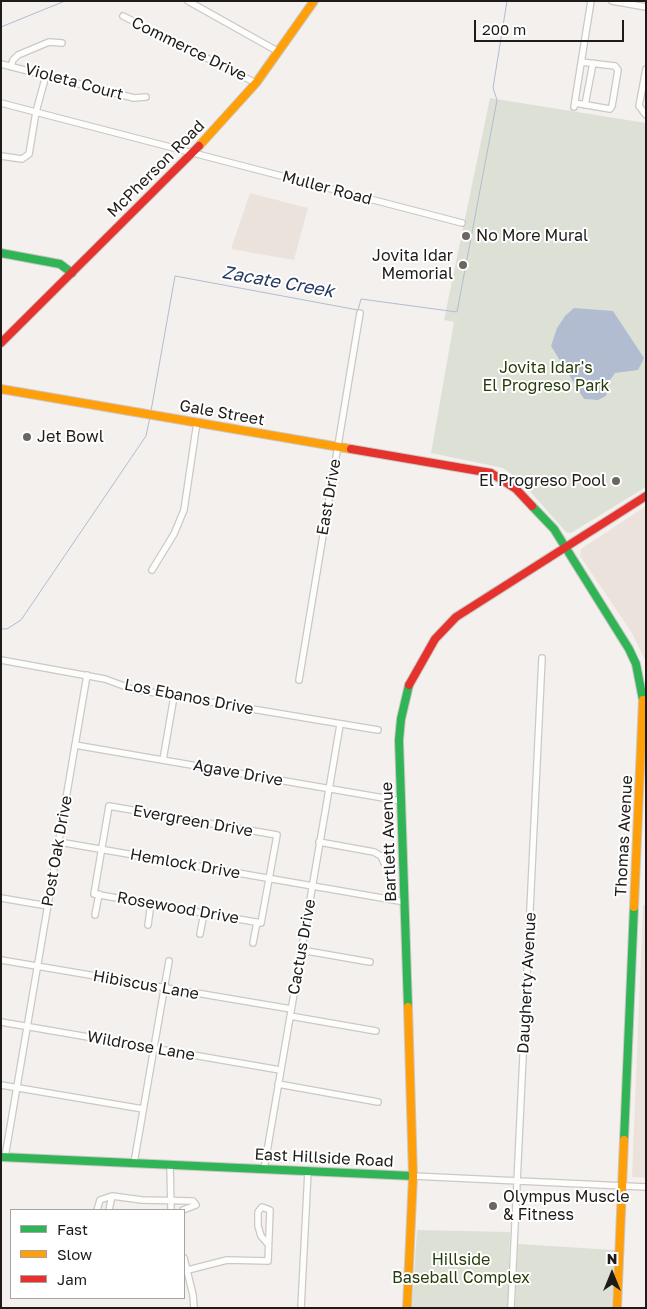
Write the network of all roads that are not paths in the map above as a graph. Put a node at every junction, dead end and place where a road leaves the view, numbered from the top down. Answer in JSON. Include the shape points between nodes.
{"nodes":[{"id":1,"x":188,"y":1,"type":"edge"},
{"id":2,"x":314,"y":1,"type":"edge"},
{"id":3,"x":591,"y":1,"type":"edge"},
{"id":4,"x":612,"y":1,"type":"edge"},
{"id":5,"x":646,"y":7,"type":"edge"},
{"id":6,"x":123,"y":16,"type":"dead end"},
{"id":7,"x":62,"y":42,"type":"dead end"},
{"id":8,"x":279,"y":52,"type":"junction"},
{"id":9,"x":581,"y":62,"type":"junction"},
{"id":10,"x":592,"y":63,"type":"junction"},
{"id":11,"x":1,"y":64,"type":"edge"},
{"id":12,"x":11,"y":66,"type":"junction"},
{"id":13,"x":646,"y":69,"type":"edge"},
{"id":14,"x":46,"y":75,"type":"junction"},
{"id":15,"x":256,"y":82,"type":"junction"},
{"id":16,"x":146,"y":97,"type":"dead end"},
{"id":17,"x":1,"y":103,"type":"edge"},
{"id":18,"x":585,"y":105,"type":"junction"},
{"id":19,"x":36,"y":112,"type":"junction"},
{"id":20,"x":646,"y":115,"type":"edge"},
{"id":21,"x":193,"y":152,"type":"junction"},
{"id":22,"x":1,"y":156,"type":"edge"},
{"id":23,"x":462,"y":223,"type":"dead end"},
{"id":24,"x":1,"y":253,"type":"edge"},
{"id":25,"x":72,"y":273,"type":"junction"},
{"id":26,"x":360,"y":313,"type":"dead end"},
{"id":27,"x":1,"y":343,"type":"edge"},
{"id":28,"x":1,"y":390,"type":"edge"},
{"id":29,"x":197,"y":422,"type":"junction"},
{"id":30,"x":338,"y":447,"type":"junction"},
{"id":31,"x":438,"y":464,"type":"joint"},
{"id":32,"x":646,"y":496,"type":"edge"},
{"id":33,"x":565,"y":547,"type":"junction"},
{"id":34,"x":152,"y":570,"type":"dead end"},
{"id":35,"x":542,"y":658,"type":"dead end"},
{"id":36,"x":1,"y":660,"type":"edge"},
{"id":37,"x":87,"y":676,"type":"junction"},
{"id":38,"x":299,"y":680,"type":"dead end"},
{"id":39,"x":174,"y":696,"type":"junction"},
{"id":40,"x":340,"y":725,"type":"junction"},
{"id":41,"x":378,"y":730,"type":"dead end"},
{"id":42,"x":76,"y":745,"type":"junction"},
{"id":43,"x":163,"y":760,"type":"junction"},
{"id":44,"x":329,"y":789,"type":"junction"},
{"id":45,"x":401,"y":801,"type":"junction"},
{"id":46,"x":59,"y":842,"type":"junction"},
{"id":47,"x":319,"y":842,"type":"junction"},
{"id":48,"x":102,"y":850,"type":"junction"},
{"id":49,"x":384,"y":863,"type":"dead end"},
{"id":50,"x":269,"y":879,"type":"junction"},
{"id":51,"x":312,"y":886,"type":"junction"},
{"id":52,"x":96,"y":894,"type":"junction"},
{"id":53,"x":1,"y":898,"type":"edge"},
{"id":54,"x":404,"y":902,"type":"junction"},
{"id":55,"x":151,"y":904,"type":"junction"},
{"id":56,"x":48,"y":906,"type":"junction"},
{"id":57,"x":204,"y":913,"type":"junction"},
{"id":58,"x":95,"y":916,"type":"dead end"},
{"id":59,"x":259,"y":922,"type":"junction"},
{"id":60,"x":148,"y":925,"type":"dead end"},
{"id":61,"x":200,"y":934,"type":"dead end"},
{"id":62,"x":253,"y":943,"type":"dead end"},
{"id":63,"x":301,"y":950,"type":"junction"},
{"id":64,"x":1,"y":960,"type":"edge"},
{"id":65,"x":169,"y":960,"type":"dead end"},
{"id":66,"x":370,"y":962,"type":"dead end"},
{"id":67,"x":38,"y":966,"type":"junction"},
{"id":68,"x":164,"y":988,"type":"junction"},
{"id":69,"x":290,"y":1013,"type":"junction"},
{"id":70,"x":1,"y":1022,"type":"edge"},
{"id":71,"x":27,"y":1027,"type":"junction"},
{"id":72,"x":376,"y":1031,"type":"dead end"},
{"id":73,"x":153,"y":1048,"type":"junction"},
{"id":74,"x":280,"y":1070,"type":"junction"},
{"id":75,"x":278,"y":1084,"type":"junction"},
{"id":76,"x":1,"y":1085,"type":"edge"},
{"id":77,"x":17,"y":1088,"type":"junction"},
{"id":78,"x":378,"y":1102,"type":"dead end"},
{"id":79,"x":143,"y":1109,"type":"junction"},
{"id":80,"x":3,"y":1157,"type":"edge"},
{"id":81,"x":134,"y":1164,"type":"junction"},
{"id":82,"x":170,"y":1165,"type":"junction"},
{"id":83,"x":264,"y":1169,"type":"junction"},
{"id":84,"x":308,"y":1171,"type":"junction"},
{"id":85,"x":413,"y":1176,"type":"junction"},
{"id":86,"x":517,"y":1181,"type":"junction"},
{"id":87,"x":623,"y":1186,"type":"junction"},
{"id":88,"x":646,"y":1186,"type":"edge"},
{"id":89,"x":112,"y":1196,"type":"junction"},
{"id":90,"x":169,"y":1200,"type":"junction"},
{"id":91,"x":97,"y":1209,"type":"edge"},
{"id":92,"x":109,"y":1209,"type":"edge"},
{"id":93,"x":171,"y":1209,"type":"edge"},
{"id":94,"x":185,"y":1209,"type":"edge"},
{"id":95,"x":268,"y":1244,"type":"junction"},
{"id":96,"x":186,"y":1271,"type":"edge"},
{"id":97,"x":194,"y":1308,"type":"edge"},
{"id":98,"x":301,"y":1308,"type":"edge"},
{"id":99,"x":408,"y":1308,"type":"edge"},
{"id":100,"x":511,"y":1308,"type":"edge"},
{"id":101,"x":617,"y":1308,"type":"edge"}],
"edges":[{"from":1,"to":8,"type":"street"},
{"from":2,"to":8,"type":"street","name":"McPherson Road"},
{"from":3,"to":9,"type":"street"},
{"from":4,"to":5,"type":"street"},
{"from":6,"to":15,"type":"street","name":"Commerce Drive"},
{"from":7,"to":12,"type":"street","via":[[49,42],[18,55]]},
{"from":8,"to":15,"type":"street","name":"McPherson Road"},
{"from":9,"to":10,"type":"street"},
{"from":9,"to":18,"type":"street","via":[[574,105]]},
{"from":10,"to":18,"type":"street"},
{"from":10,"to":18,"type":"street","via":[[617,67],[612,106],[605,109]]},
{"from":11,"to":12,"type":"street","name":"Violeta Court"},
{"from":12,"to":14,"type":"street","name":"Violeta Court"},
{"from":13,"to":20,"type":"street","via":[[639,106]]},
{"from":14,"to":16,"type":"street","name":"Violeta Court","via":[[134,98]]},
{"from":14,"to":19,"type":"street"},
{"from":15,"to":21,"type":"street","name":"McPherson Road"},
{"from":17,"to":19,"type":"street","name":"Muller Road"},
{"from":19,"to":21,"type":"street","name":"Muller Road"},
{"from":19,"to":22,"type":"street","via":[[29,154],[22,159]]},
{"from":21,"to":23,"type":"street","name":"Muller Road"},
{"from":21,"to":25,"type":"street","name":"McPherson Road"},
{"from":24,"to":25,"type":"street","via":[[55,262]]},
{"from":25,"to":27,"type":"street","name":"McPherson Road"},
{"from":26,"to":30,"type":"street","name":"East Drive"},
{"from":28,"to":29,"type":"street","name":"Gale Street"},
{"from":29,"to":30,"type":"street","name":"Gale Street"},
{"from":29,"to":34,"type":"street","via":[[184,510]]},
{"from":30,"to":31,"type":"street","name":"Gale Street"},
{"from":30,"to":38,"type":"street","name":"East Drive"},
{"from":31,"to":33,"type":"street","name":"Thomas Avenue","via":[[491,473],[503,479],[554,529]]},
{"from":32,"to":33,"type":"street","name":"Bartlett Avenue"},
{"from":33,"to":45,"type":"street","name":"Bartlett Avenue","via":[[463,612],[435,639],[420,662],[409,685],[401,719]]},
{"from":33,"to":87,"type":"street","name":"Thomas Avenue","via":[[630,649],[643,694]]},
{"from":35,"to":86,"type":"street","name":"Daugherty Avenue"},
{"from":36,"to":37,"type":"street","name":"Los Ebanos Drive"},
{"from":37,"to":39,"type":"street","name":"Los Ebanos Drive","via":[[132,689]]},
{"from":37,"to":42,"type":"street","name":"Post Oak Drive"},
{"from":39,"to":40,"type":"street","name":"Los Ebanos Drive"},
{"from":39,"to":43,"type":"street"},
{"from":40,"to":41,"type":"street","name":"Los Ebanos Drive"},
{"from":40,"to":44,"type":"street","name":"Cactus Drive"},
{"from":42,"to":43,"type":"street","name":"Agave Drive"},
{"from":42,"to":46,"type":"street","name":"Post Oak Drive"},
{"from":43,"to":44,"type":"street","name":"Agave Drive"},
{"from":44,"to":45,"type":"street","name":"Agave Drive"},
{"from":44,"to":47,"type":"street","name":"Cactus Drive"},
{"from":45,"to":54,"type":"street","name":"Bartlett Avenue"},
{"from":46,"to":48,"type":"street","name":"Hemlock Drive"},
{"from":46,"to":56,"type":"street","name":"Post Oak Drive"},
{"from":47,"to":49,"type":"street","via":[[374,852]]},
{"from":47,"to":51,"type":"street","name":"Cactus Drive"},
{"from":48,"to":50,"type":"street","name":"Hemlock Drive"},
{"from":48,"to":50,"type":"street","name":"Evergreen Drive","via":[[109,806],[277,836]]},
{"from":48,"to":52,"type":"street"},
{"from":50,"to":51,"type":"street","name":"Hemlock Drive"},
{"from":50,"to":59,"type":"street"},
{"from":51,"to":54,"type":"street","name":"Hemlock Drive"},
{"from":51,"to":63,"type":"street","name":"Cactus Drive"},
{"from":52,"to":55,"type":"street","name":"Rosewood Drive"},
{"from":52,"to":58,"type":"street"},
{"from":53,"to":56,"type":"street"},
{"from":54,"to":85,"type":"street","name":"Bartlett Avenue"},
{"from":55,"to":57,"type":"street","name":"Rosewood Drive"},
{"from":55,"to":60,"type":"street"},
{"from":56,"to":67,"type":"street","name":"Post Oak Drive"},
{"from":57,"to":59,"type":"street","name":"Rosewood Drive"},
{"from":57,"to":61,"type":"street"},
{"from":59,"to":62,"type":"street"},
{"from":63,"to":66,"type":"street"},
{"from":63,"to":69,"type":"street","name":"Cactus Drive"},
{"from":64,"to":67,"type":"street","name":"Hibiscus Lane"},
{"from":65,"to":68,"type":"street"},
{"from":67,"to":68,"type":"street","name":"Hibiscus Lane"},
{"from":67,"to":71,"type":"street","name":"Post Oak Drive"},
{"from":68,"to":69,"type":"street","name":"Hibiscus Lane"},
{"from":68,"to":73,"type":"street"},
{"from":69,"to":72,"type":"street","name":"Hibiscus Lane"},
{"from":69,"to":74,"type":"street","name":"Cactus Drive"},
{"from":70,"to":71,"type":"street","name":"Wildrose Lane"},
{"from":71,"to":73,"type":"street","name":"Wildrose Lane"},
{"from":71,"to":77,"type":"street","name":"Post Oak Drive"},
{"from":73,"to":74,"type":"street","name":"Wildrose Lane"},
{"from":73,"to":79,"type":"street"},
{"from":74,"to":75,"type":"street","name":"Cactus Drive"},
{"from":75,"to":78,"type":"street"},
{"from":75,"to":83,"type":"street","name":"Cactus Drive"},
{"from":76,"to":77,"type":"street"},
{"from":77,"to":79,"type":"street"},
{"from":77,"to":80,"type":"street","name":"Post Oak Drive"},
{"from":79,"to":81,"type":"street"},
{"from":80,"to":81,"type":"street","name":"East Hillside Road"},
{"from":81,"to":82,"type":"street","name":"East Hillside Road"},
{"from":82,"to":83,"type":"street","name":"East Hillside Road"},
{"from":82,"to":90,"type":"street"},
{"from":83,"to":84,"type":"street","name":"East Hillside Road"},
{"from":84,"to":85,"type":"street","name":"East Hillside Road"},
{"from":84,"to":98,"type":"street"},
{"from":85,"to":86,"type":"street","name":"East Hillside Road"},
{"from":85,"to":99,"type":"street","name":"Bartlett Avenue"},
{"from":86,"to":87,"type":"street","name":"East Hillside Road"},
{"from":86,"to":100,"type":"street","name":"Daugherty Avenue"},
{"from":87,"to":88,"type":"street","name":"East Hillside Road"},
{"from":87,"to":101,"type":"street","name":"Thomas Avenue"},
{"from":89,"to":90,"type":"street"},
{"from":89,"to":91,"type":"street","via":[[100,1200]]},
{"from":89,"to":92,"type":"street"},
{"from":90,"to":93,"type":"street"},
{"from":90,"to":94,"type":"street","via":[[193,1200],[196,1205]]},
{"from":95,"to":95,"type":"street","via":[[270,1210],[262,1207],[258,1212],[258,1226]]},
{"from":95,"to":96,"type":"street","via":[[268,1261],[227,1260]]},
{"from":96,"to":97,"type":"street"}]}
